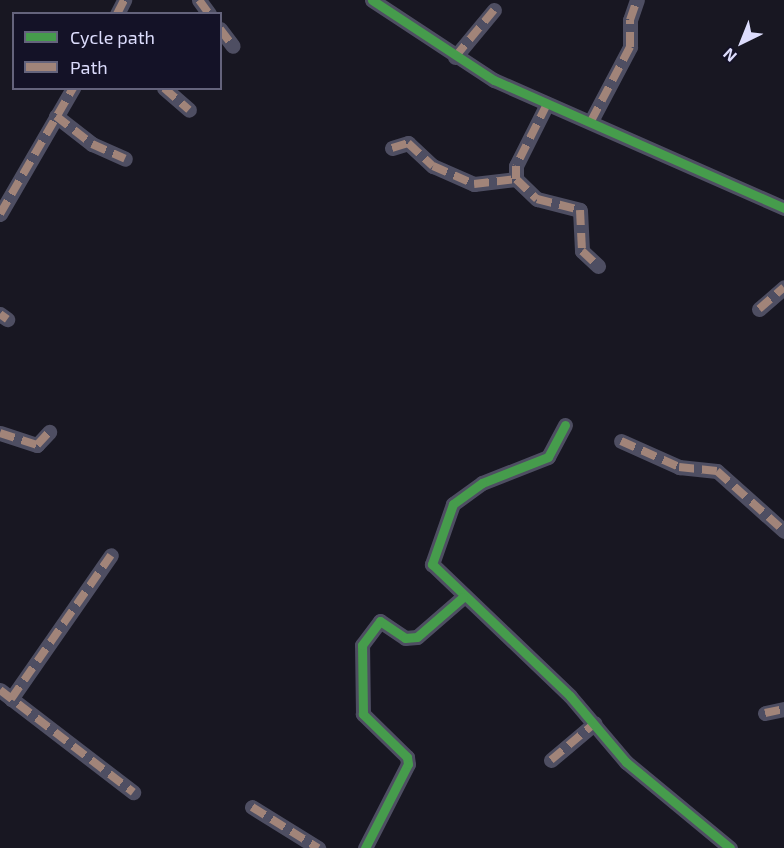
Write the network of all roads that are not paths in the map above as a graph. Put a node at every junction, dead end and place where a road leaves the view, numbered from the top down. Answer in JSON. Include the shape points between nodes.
{"nodes":[{"id":1,"x":199,"y":0,"type":"edge"},
{"id":2,"x":372,"y":0,"type":"edge"},
{"id":3,"x":637,"y":0,"type":"edge"},
{"id":4,"x":494,"y":10,"type":"dead end"},
{"id":5,"x":208,"y":12,"type":"edge"},
{"id":6,"x":222,"y":32,"type":"edge"},
{"id":7,"x":233,"y":46,"type":"dead end"},
{"id":8,"x":456,"y":57,"type":"junction"},
{"id":9,"x":72,"y":90,"type":"edge"},
{"id":10,"x":166,"y":90,"type":"edge"},
{"id":11,"x":547,"y":104,"type":"junction"},
{"id":12,"x":189,"y":110,"type":"dead end"},
{"id":13,"x":56,"y":116,"type":"junction"},
{"id":14,"x":591,"y":121,"type":"junction"},
{"id":15,"x":392,"y":148,"type":"dead end"},
{"id":16,"x":125,"y":159,"type":"dead end"},
{"id":17,"x":516,"y":178,"type":"junction"},
{"id":18,"x":784,"y":208,"type":"edge"},
{"id":19,"x":0,"y":214,"type":"edge"},
{"id":20,"x":598,"y":266,"type":"dead end"},
{"id":21,"x":784,"y":287,"type":"edge"},
{"id":22,"x":759,"y":309,"type":"dead end"},
{"id":23,"x":565,"y":425,"type":"dead end"},
{"id":24,"x":49,"y":432,"type":"dead end"},
{"id":25,"x":0,"y":433,"type":"edge"},
{"id":26,"x":621,"y":441,"type":"dead end"},
{"id":27,"x":784,"y":531,"type":"edge"},
{"id":28,"x":111,"y":555,"type":"dead end"},
{"id":29,"x":463,"y":597,"type":"junction"},
{"id":30,"x":6,"y":694,"type":"edge"},
{"id":31,"x":784,"y":709,"type":"edge"},
{"id":32,"x":765,"y":713,"type":"dead end"},
{"id":33,"x":595,"y":723,"type":"junction"},
{"id":34,"x":551,"y":760,"type":"dead end"},
{"id":35,"x":133,"y":792,"type":"dead end"},
{"id":36,"x":252,"y":807,"type":"dead end"},
{"id":37,"x":318,"y":848,"type":"edge"},
{"id":38,"x":365,"y":848,"type":"edge"},
{"id":39,"x":730,"y":848,"type":"edge"}],
"edges":[{"from":1,"to":5,"type":"street"},
{"from":2,"to":8,"type":"street"},
{"from":3,"to":14,"type":"street","via":[[630,20],[630,47]]},
{"from":4,"to":8,"type":"street"},
{"from":6,"to":7,"type":"street"},
{"from":8,"to":11,"type":"street"},
{"from":9,"to":13,"type":"street"},
{"from":10,"to":12,"type":"street"},
{"from":11,"to":14,"type":"street"},
{"from":11,"to":17,"type":"street","via":[[516,166]]},
{"from":13,"to":16,"type":"street","via":[[92,144]]},
{"from":13,"to":19,"type":"street"},
{"from":14,"to":18,"type":"street"},
{"from":15,"to":17,"type":"street","via":[[408,143],[433,166],[474,184]]},
{"from":17,"to":20,"type":"street","via":[[537,199],[580,210],[582,251]]},
{"from":21,"to":22,"type":"street"},
{"from":23,"to":29,"type":"street","via":[[548,457],[482,483],[453,504],[432,564]]},
{"from":24,"to":25,"type":"street","via":[[37,445]]},
{"from":26,"to":27,"type":"street","via":[[679,467],[717,471]]},
{"from":28,"to":30,"type":"street"},
{"from":29,"to":33,"type":"street"},
{"from":29,"to":38,"type":"street","via":[[417,637],[405,638],[380,621],[362,645],[363,714],[407,757],[408,764]]},
{"from":30,"to":35,"type":"street"},
{"from":31,"to":32,"type":"street"},
{"from":33,"to":34,"type":"street"},
{"from":33,"to":39,"type":"street","via":[[626,762]]},
{"from":36,"to":37,"type":"street"}]}
